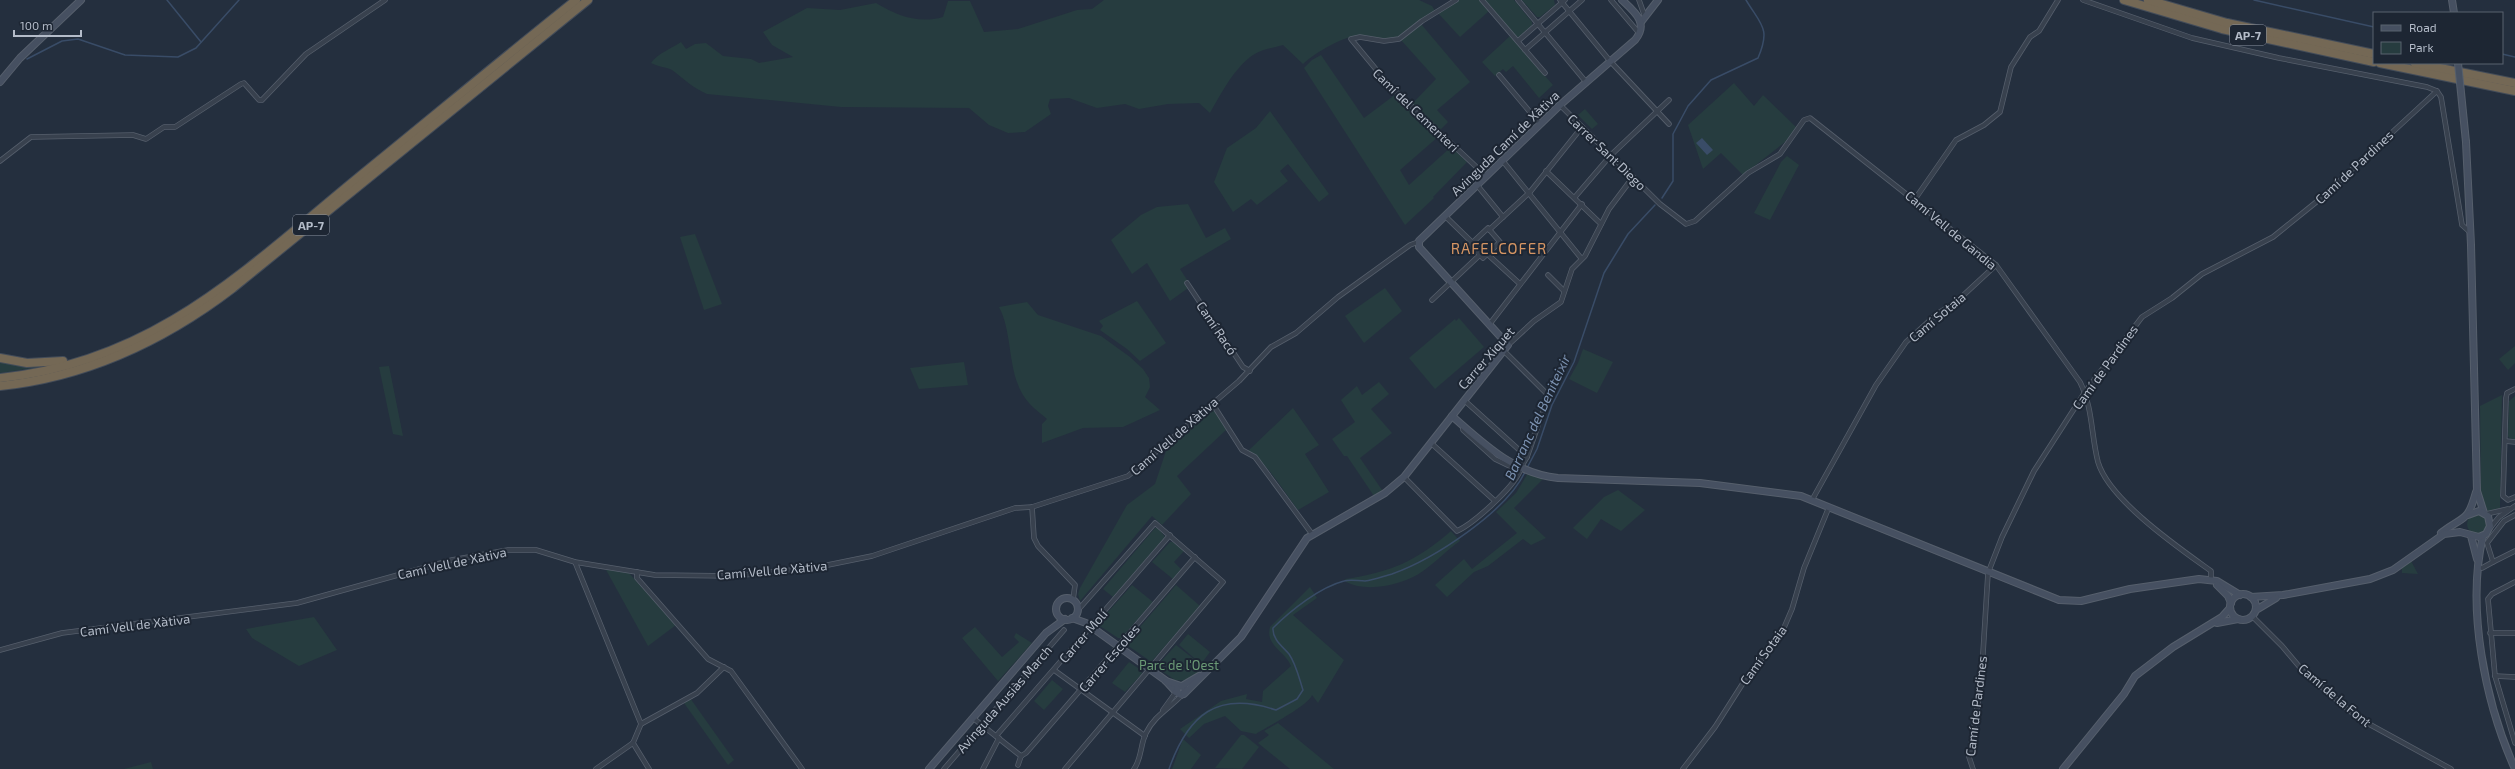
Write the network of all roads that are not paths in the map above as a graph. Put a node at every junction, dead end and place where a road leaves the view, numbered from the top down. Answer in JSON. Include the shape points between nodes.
{"nodes":[{"id":1,"x":81,"y":0,"type":"edge"},
{"id":2,"x":385,"y":0,"type":"edge"},
{"id":3,"x":576,"y":0,"type":"edge"},
{"id":4,"x":588,"y":0,"type":"edge"},
{"id":5,"x":1456,"y":0,"type":"edge"},
{"id":6,"x":1482,"y":0,"type":"edge"},
{"id":7,"x":1518,"y":0,"type":"edge"},
{"id":8,"x":1582,"y":0,"type":"edge"},
{"id":9,"x":1611,"y":0,"type":"edge"},
{"id":10,"x":1622,"y":0,"type":"edge"},
{"id":11,"x":1639,"y":0,"type":"edge"},
{"id":12,"x":1658,"y":0,"type":"edge"},
{"id":13,"x":2058,"y":0,"type":"edge"},
{"id":14,"x":2083,"y":0,"type":"edge"},
{"id":15,"x":2124,"y":0,"type":"edge"},
{"id":16,"x":2148,"y":0,"type":"edge"},
{"id":17,"x":2452,"y":0,"type":"edge"},
{"id":18,"x":1562,"y":1,"type":"edge"},
{"id":19,"x":1569,"y":12,"type":"junction"},
{"id":20,"x":2454,"y":12,"type":"edge"},
{"id":21,"x":1643,"y":20,"type":"junction"},
{"id":22,"x":1538,"y":23,"type":"junction"},
{"id":23,"x":1545,"y":32,"type":"junction"},
{"id":24,"x":1640,"y":34,"type":"junction"},
{"id":25,"x":1518,"y":41,"type":"junction"},
{"id":26,"x":1525,"y":50,"type":"junction"},
{"id":27,"x":2373,"y":54,"type":"edge"},
{"id":28,"x":1610,"y":61,"type":"junction"},
{"id":29,"x":2373,"y":62,"type":"edge"},
{"id":30,"x":2385,"y":64,"type":"edge"},
{"id":31,"x":2420,"y":64,"type":"edge"},
{"id":32,"x":2458,"y":64,"type":"edge"},
{"id":33,"x":1545,"y":73,"type":"dead end"},
{"id":34,"x":1499,"y":75,"type":"dead end"},
{"id":35,"x":0,"y":82,"type":"edge"},
{"id":36,"x":1586,"y":82,"type":"junction"},
{"id":37,"x":2515,"y":83,"type":"edge"},
{"id":38,"x":2437,"y":91,"type":"junction"},
{"id":39,"x":2515,"y":91,"type":"edge"},
{"id":40,"x":1669,"y":100,"type":"dead end"},
{"id":41,"x":1560,"y":105,"type":"junction"},
{"id":42,"x":1657,"y":111,"type":"junction"},
{"id":43,"x":1540,"y":124,"type":"junction"},
{"id":44,"x":1669,"y":124,"type":"dead end"},
{"id":45,"x":1582,"y":127,"type":"junction"},
{"id":46,"x":1611,"y":155,"type":"junction"},
{"id":47,"x":1502,"y":160,"type":"junction"},
{"id":48,"x":0,"y":161,"type":"edge"},
{"id":49,"x":1546,"y":171,"type":"junction"},
{"id":50,"x":1486,"y":176,"type":"junction"},
{"id":51,"x":1633,"y":177,"type":"junction"},
{"id":52,"x":1477,"y":185,"type":"junction"},
{"id":53,"x":1528,"y":193,"type":"junction"},
{"id":54,"x":1575,"y":198,"type":"junction"},
{"id":55,"x":1914,"y":199,"type":"junction"},
{"id":56,"x":1582,"y":204,"type":"junction"},
{"id":57,"x":1660,"y":204,"type":"joint"},
{"id":58,"x":1445,"y":216,"type":"junction"},
{"id":59,"x":1503,"y":217,"type":"junction"},
{"id":60,"x":1601,"y":224,"type":"junction"},
{"id":61,"x":1489,"y":230,"type":"junction"},
{"id":62,"x":1561,"y":233,"type":"junction"},
{"id":63,"x":2471,"y":233,"type":"junction"},
{"id":64,"x":1418,"y":242,"type":"junction"},
{"id":65,"x":1473,"y":242,"type":"junction"},
{"id":66,"x":1481,"y":253,"type":"junction"},
{"id":67,"x":1488,"y":254,"type":"junction"},
{"id":68,"x":1581,"y":258,"type":"junction"},
{"id":69,"x":1996,"y":265,"type":"junction"},
{"id":70,"x":1372,"y":273,"type":"joint"},
{"id":71,"x":1548,"y":275,"type":"dead end"},
{"id":72,"x":1451,"y":282,"type":"junction"},
{"id":73,"x":1187,"y":283,"type":"dead end"},
{"id":74,"x":1520,"y":284,"type":"junction"},
{"id":75,"x":1564,"y":291,"type":"junction"},
{"id":76,"x":1432,"y":300,"type":"dead end"},
{"id":77,"x":1489,"y":325,"type":"junction"},
{"id":78,"x":126,"y":345,"type":"junction"},
{"id":79,"x":1508,"y":345,"type":"junction"},
{"id":80,"x":1503,"y":350,"type":"junction"},
{"id":81,"x":0,"y":358,"type":"edge"},
{"id":82,"x":86,"y":367,"type":"junction"},
{"id":83,"x":1250,"y":371,"type":"junction"},
{"id":84,"x":0,"y":378,"type":"edge"},
{"id":85,"x":0,"y":386,"type":"edge"},
{"id":86,"x":2515,"y":389,"type":"edge"},
{"id":87,"x":0,"y":390,"type":"edge"},
{"id":88,"x":2085,"y":392,"type":"junction"},
{"id":89,"x":1464,"y":400,"type":"junction"},
{"id":90,"x":1212,"y":403,"type":"junction"},
{"id":91,"x":1452,"y":416,"type":"junction"},
{"id":92,"x":2505,"y":441,"type":"junction"},
{"id":93,"x":2515,"y":442,"type":"edge"},
{"id":94,"x":1432,"y":443,"type":"junction"},
{"id":95,"x":1527,"y":457,"type":"junction"},
{"id":96,"x":1522,"y":469,"type":"junction"},
{"id":97,"x":1404,"y":477,"type":"junction"},
{"id":98,"x":2477,"y":491,"type":"junction"},
{"id":99,"x":2515,"y":496,"type":"edge"},
{"id":100,"x":1812,"y":500,"type":"junction"},
{"id":101,"x":1495,"y":501,"type":"junction"},
{"id":102,"x":1032,"y":507,"type":"junction"},
{"id":103,"x":1829,"y":507,"type":"junction"},
{"id":104,"x":2513,"y":507,"type":"edge"},
{"id":105,"x":2485,"y":514,"type":"junction"},
{"id":106,"x":2515,"y":515,"type":"edge"},
{"id":107,"x":2467,"y":516,"type":"junction"},
{"id":108,"x":2489,"y":529,"type":"junction"},
{"id":109,"x":1312,"y":534,"type":"junction"},
{"id":110,"x":1170,"y":535,"type":"junction"},
{"id":111,"x":2470,"y":535,"type":"junction"},
{"id":112,"x":2483,"y":536,"type":"junction"},
{"id":113,"x":2438,"y":537,"type":"junction"},
{"id":114,"x":2515,"y":551,"type":"edge"},
{"id":115,"x":1196,"y":557,"type":"junction"},
{"id":116,"x":2477,"y":560,"type":"junction"},
{"id":117,"x":2493,"y":561,"type":"junction"},
{"id":118,"x":575,"y":562,"type":"junction"},
{"id":119,"x":2482,"y":568,"type":"dead end"},
{"id":120,"x":637,"y":572,"type":"junction"},
{"id":121,"x":1988,"y":574,"type":"junction"},
{"id":122,"x":2211,"y":580,"type":"junction"},
{"id":123,"x":2515,"y":582,"type":"edge"},
{"id":124,"x":2240,"y":595,"type":"junction"},
{"id":125,"x":2283,"y":595,"type":"junction"},
{"id":126,"x":2251,"y":597,"type":"junction"},
{"id":127,"x":1073,"y":600,"type":"junction"},
{"id":128,"x":2230,"y":606,"type":"junction"},
{"id":129,"x":2256,"y":610,"type":"junction"},
{"id":130,"x":1078,"y":611,"type":"junction"},
{"id":131,"x":1058,"y":615,"type":"junction"},
{"id":132,"x":2252,"y":616,"type":"junction"},
{"id":133,"x":1072,"y":618,"type":"junction"},
{"id":134,"x":1065,"y":619,"type":"junction"},
{"id":135,"x":2238,"y":619,"type":"junction"},
{"id":136,"x":1088,"y":625,"type":"junction"},
{"id":137,"x":2208,"y":626,"type":"junction"},
{"id":138,"x":1064,"y":630,"type":"dead end"},
{"id":139,"x":1046,"y":633,"type":"junction"},
{"id":140,"x":2490,"y":633,"type":"junction"},
{"id":141,"x":2515,"y":633,"type":"edge"},
{"id":142,"x":1118,"y":647,"type":"junction"},
{"id":143,"x":0,"y":650,"type":"edge"},
{"id":144,"x":724,"y":667,"type":"junction"},
{"id":145,"x":1211,"y":667,"type":"junction"},
{"id":146,"x":1149,"y":669,"type":"junction"},
{"id":147,"x":1054,"y":670,"type":"junction"},
{"id":148,"x":2495,"y":676,"type":"junction"},
{"id":149,"x":2515,"y":677,"type":"edge"},
{"id":150,"x":1165,"y":680,"type":"junction"},
{"id":151,"x":1181,"y":686,"type":"junction"},
{"id":152,"x":1081,"y":690,"type":"junction"},
{"id":153,"x":1176,"y":692,"type":"junction"},
{"id":154,"x":1183,"y":694,"type":"junction"},
{"id":155,"x":1162,"y":712,"type":"junction"},
{"id":156,"x":1113,"y":713,"type":"junction"},
{"id":157,"x":973,"y":718,"type":"junction"},
{"id":158,"x":641,"y":724,"type":"junction"},
{"id":159,"x":982,"y":725,"type":"junction"},
{"id":160,"x":1144,"y":736,"type":"junction"},
{"id":161,"x":997,"y":737,"type":"junction"},
{"id":162,"x":633,"y":743,"type":"junction"},
{"id":163,"x":2515,"y":743,"type":"edge"},
{"id":164,"x":1021,"y":756,"type":"junction"},
{"id":165,"x":1018,"y":765,"type":"dead end"},
{"id":166,"x":945,"y":768,"type":"edge"},
{"id":167,"x":596,"y":769,"type":"edge"},
{"id":168,"x":649,"y":769,"type":"edge"},
{"id":169,"x":802,"y":769,"type":"edge"},
{"id":170,"x":930,"y":769,"type":"edge"},
{"id":171,"x":983,"y":769,"type":"edge"},
{"id":172,"x":1065,"y":769,"type":"edge"},
{"id":173,"x":1134,"y":769,"type":"edge"},
{"id":174,"x":1683,"y":769,"type":"edge"},
{"id":175,"x":1973,"y":769,"type":"edge"},
{"id":176,"x":2063,"y":769,"type":"edge"},
{"id":177,"x":2451,"y":769,"type":"edge"},
{"id":178,"x":2515,"y":769,"type":"edge"}],
"edges":[{"from":1,"to":35,"type":"street","via":[[20,58]]},
{"from":2,"to":48,"type":"street","via":[[306,54],[262,100],[258,100],[244,83],[175,127],[164,127],[146,139],[133,135],[31,136]]},
{"from":3,"to":78,"type":"highway","number":"AP-7","via":[[233,280],[174,321]]},
{"from":4,"to":82,"type":"highway","number":"AP-7","via":[[209,306],[149,342]]},
{"from":5,"to":50,"type":"street","name":"Camí del Cementeri","via":[[1399,39],[1351,39],[1389,86]]},
{"from":6,"to":25,"type":"street"},
{"from":7,"to":22,"type":"street"},
{"from":8,"to":19,"type":"street"},
{"from":9,"to":24,"type":"street"},
{"from":10,"to":21,"type":"street"},
{"from":11,"to":21,"type":"street"},
{"from":12,"to":21,"type":"street"},
{"from":13,"to":55,"type":"street","via":[[2011,67],[2000,112],[1984,125],[1956,140]]},
{"from":14,"to":38,"type":"street","via":[[2192,38]]},
{"from":15,"to":29,"type":"highway","number":"AP-7","via":[[2222,29]]},
{"from":16,"to":27,"type":"highway","number":"AP-7","via":[[2227,22]]},
{"from":17,"to":20,"type":"street"},
{"from":18,"to":19,"type":"street"},
{"from":18,"to":22,"type":"street"},
{"from":19,"to":23,"type":"street"},
{"from":19,"to":28,"type":"street"},
{"from":21,"to":24,"type":"street"},
{"from":22,"to":23,"type":"street"},
{"from":22,"to":25,"type":"street"},
{"from":23,"to":26,"type":"street"},
{"from":23,"to":36,"type":"street"},
{"from":24,"to":28,"type":"street","name":"Avinguda Camí de Xàtiva"},
{"from":25,"to":26,"type":"street"},
{"from":26,"to":33,"type":"street"},
{"from":28,"to":36,"type":"street","name":"Avinguda Camí de Xàtiva"},
{"from":28,"to":42,"type":"street"},
{"from":30,"to":39,"type":"highway"},
{"from":31,"to":37,"type":"highway"},
{"from":32,"to":63,"type":"street","bridge":true},
{"from":34,"to":43,"type":"street"},
{"from":36,"to":41,"type":"street","name":"Avinguda Camí de Xàtiva"},
{"from":38,"to":63,"type":"street","via":[[2441,97],[2462,225]]},
{"from":38,"to":88,"type":"street","name":"Camí de Pardines","via":[[2320,199],[2273,237],[2202,274],[2172,298],[2142,317]]},
{"from":40,"to":42,"type":"street"},
{"from":41,"to":43,"type":"street","name":"Avinguda Camí de Xàtiva"},
{"from":41,"to":45,"type":"street","name":"Carrer Sant Diego"},
{"from":42,"to":44,"type":"street"},
{"from":42,"to":46,"type":"street"},
{"from":43,"to":47,"type":"street","name":"Avinguda Camí de Xàtiva"},
{"from":45,"to":46,"type":"street","name":"Carrer Sant Diego"},
{"from":45,"to":49,"type":"street"},
{"from":46,"to":51,"type":"street","name":"Carrer Sant Diego"},
{"from":46,"to":54,"type":"street"},
{"from":47,"to":50,"type":"street","name":"Avinguda Camí de Xàtiva"},
{"from":47,"to":53,"type":"street"},
{"from":49,"to":53,"type":"street"},
{"from":49,"to":54,"type":"street"},
{"from":50,"to":52,"type":"street","name":"Avinguda Camí de Xàtiva"},
{"from":51,"to":57,"type":"street","name":"Carrer Sant Diego"},
{"from":51,"to":60,"type":"street","name":"Carrer Xiquet"},
{"from":52,"to":58,"type":"street","name":"Avinguda Camí de Xàtiva"},
{"from":52,"to":59,"type":"street"},
{"from":53,"to":59,"type":"street"},
{"from":53,"to":62,"type":"street"},
{"from":54,"to":56,"type":"street"},
{"from":55,"to":57,"type":"street","name":"Camí Vell de Gandia","via":[[1807,118],[1780,154],[1748,173],[1691,223],[1682,222]]},
{"from":55,"to":69,"type":"street","name":"Camí Vell de Gandia"},
{"from":56,"to":60,"type":"street"},
{"from":56,"to":62,"type":"street"},
{"from":58,"to":64,"type":"street","name":"Avinguda Camí de Xàtiva"},
{"from":58,"to":65,"type":"street"},
{"from":59,"to":61,"type":"street"},
{"from":60,"to":68,"type":"street","name":"Carrer Xiquet"},
{"from":61,"to":65,"type":"street","via":[[1488,228]]},
{"from":61,"to":67,"type":"street","via":[[1500,242]]},
{"from":62,"to":68,"type":"street"},
{"from":62,"to":74,"type":"street"},
{"from":63,"to":98,"type":"street"},
{"from":64,"to":70,"type":"street","name":"Avinguda Camí de Xàtiva"},
{"from":64,"to":72,"type":"street","via":[[1419,247]]},
{"from":65,"to":66,"type":"street","via":[[1470,245]]},
{"from":66,"to":67,"type":"street","via":[[1483,258]]},
{"from":66,"to":72,"type":"street"},
{"from":67,"to":74,"type":"street"},
{"from":68,"to":75,"type":"street","name":"Carrer Xiquet","via":[[1572,269]]},
{"from":69,"to":88,"type":"street","name":"Camí Vell de Gandia"},
{"from":69,"to":100,"type":"street","name":"Camí Sotaia","via":[[1955,303],[1938,313],[1906,342],[1876,385]]},
{"from":70,"to":83,"type":"street","name":"Camí Vell de Xàtiva","via":[[1338,297],[1296,333],[1270,347]]},
{"from":71,"to":75,"type":"street"},
{"from":72,"to":76,"type":"street"},
{"from":72,"to":77,"type":"street"},
{"from":73,"to":83,"type":"street","name":"Camí Racó","via":[[1243,367]]},
{"from":74,"to":77,"type":"street"},
{"from":75,"to":79,"type":"street","name":"Carrer Xiquet","via":[[1560,303],[1534,321]]},
{"from":77,"to":79,"type":"street"},
{"from":78,"to":81,"type":"highway","via":[[61,362],[27,363]]},
{"from":78,"to":84,"type":"highway","number":"AP-7","via":[[71,364]]},
{"from":79,"to":80,"type":"street","name":"Carrer Xiquet"},
{"from":80,"to":89,"type":"street","name":"Carrer Xiquet"},
{"from":80,"to":95,"type":"street","via":[[1548,397]]},
{"from":82,"to":85,"type":"highway","number":"AP-7","via":[[48,378]]},
{"from":82,"to":87,"type":"highway","via":[[56,381]]},
{"from":83,"to":90,"type":"street","name":"Camí Vell de Xàtiva"},
{"from":86,"to":92,"type":"street","via":[[2507,393]]},
{"from":88,"to":121,"type":"street","name":"Camí de Pardines","via":[[2034,471],[2002,537]]},
{"from":88,"to":122,"type":"street","name":"Camí Vell de Gandia","via":[[2098,461],[2103,474],[2158,534],[2211,570]]},
{"from":89,"to":91,"type":"street","name":"Carrer Xiquet"},
{"from":89,"to":95,"type":"street"},
{"from":90,"to":102,"type":"street","name":"Camí Vell de Xàtiva","via":[[1128,476]]},
{"from":90,"to":109,"type":"street","via":[[1242,450],[1255,456]]},
{"from":91,"to":94,"type":"street","name":"Carrer Xiquet"},
{"from":91,"to":96,"type":"street","via":[[1496,454]]},
{"from":92,"to":93,"type":"street"},
{"from":92,"to":99,"type":"street","via":[[2504,498],[2508,500]]},
{"from":94,"to":97,"type":"street","name":"Carrer Xiquet"},
{"from":94,"to":101,"type":"street"},
{"from":95,"to":96,"type":"street"},
{"from":96,"to":100,"type":"street","via":[[1558,478],[1700,483],[1793,494]]},
{"from":96,"to":101,"type":"street","via":[[1507,491]]},
{"from":97,"to":101,"type":"street","via":[[1455,530],[1459,530]]},
{"from":97,"to":109,"type":"street","name":"Carrer Xiquet","via":[[1385,493]]},
{"from":98,"to":105,"type":"street"},
{"from":98,"to":107,"type":"street"},
{"from":100,"to":103,"type":"street"},
{"from":102,"to":120,"type":"street","name":"Camí Vell de Xàtiva","via":[[1015,508],[872,556],[813,568],[732,576],[655,575]]},
{"from":102,"to":127,"type":"street","via":[[1034,538],[1038,546],[1075,585]]},
{"from":103,"to":121,"type":"street"},
{"from":103,"to":174,"type":"street","name":"Camí Sotaia","via":[[1780,637],[1745,680],[1715,727]]},
{"from":104,"to":105,"type":"street"},
{"from":104,"to":108,"type":"street"},
{"from":105,"to":107,"type":"street","via":[[2476,511]]},
{"from":105,"to":108,"type":"street","via":[[2490,523]]},
{"from":106,"to":117,"type":"street","via":[[2504,521],[2488,541]]},
{"from":107,"to":111,"type":"street","via":[[2465,529]]},
{"from":107,"to":113,"type":"street"},
{"from":108,"to":112,"type":"street"},
{"from":109,"to":145,"type":"street","name":"Carrer Xiquet","via":[[1295,553],[1241,637]]},
{"from":110,"to":115,"type":"street"},
{"from":110,"to":130,"type":"street","via":[[1158,524],[1152,524]]},
{"from":110,"to":136,"type":"street","name":"Carrer Molí"},
{"from":111,"to":112,"type":"street"},
{"from":111,"to":113,"type":"street","via":[[2456,532]]},
{"from":111,"to":116,"type":"street"},
{"from":112,"to":116,"type":"street"},
{"from":113,"to":125,"type":"street","via":[[2382,575]]},
{"from":114,"to":117,"type":"street"},
{"from":115,"to":142,"type":"street","name":"Carrer Escoles"},
{"from":115,"to":146,"type":"street","via":[[1223,580],[1222,586]]},
{"from":116,"to":178,"type":"street","via":[[2479,628],[2486,674],[2496,721]]},
{"from":117,"to":119,"type":"street"},
{"from":118,"to":120,"type":"street","name":"Camí Vell de Xàtiva"},
{"from":118,"to":143,"type":"street","name":"Camí Vell de Xàtiva","via":[[526,549],[499,551],[452,560],[297,603],[62,634]]},
{"from":118,"to":158,"type":"street"},
{"from":120,"to":144,"type":"street","via":[[637,578],[708,659]]},
{"from":121,"to":122,"type":"street","via":[[2039,594],[2069,602],[2192,579]]},
{"from":121,"to":175,"type":"street","name":"Camí de Pardines","via":[[1981,685],[1970,757]]},
{"from":122,"to":124,"type":"street"},
{"from":122,"to":128,"type":"street","via":[[2225,592]]},
{"from":123,"to":140,"type":"street","via":[[2492,594],[2488,599]]},
{"from":124,"to":126,"type":"street"},
{"from":124,"to":128,"type":"street"},
{"from":125,"to":126,"type":"street"},
{"from":125,"to":129,"type":"street"},
{"from":126,"to":129,"type":"street"},
{"from":127,"to":130,"type":"street"},
{"from":127,"to":131,"type":"street","via":[[1068,598],[1059,601],[1056,609]]},
{"from":128,"to":135,"type":"street","via":[[2233,615]]},
{"from":128,"to":137,"type":"street","via":[[2222,617]]},
{"from":129,"to":132,"type":"street"},
{"from":130,"to":133,"type":"street"},
{"from":130,"to":136,"type":"street"},
{"from":131,"to":134,"type":"street"},
{"from":131,"to":139,"type":"street"},
{"from":132,"to":135,"type":"street","via":[[2245,620]]},
{"from":132,"to":177,"type":"street","name":"Camí de la Font","via":[[2303,671],[2358,718]]},
{"from":133,"to":134,"type":"street"},
{"from":133,"to":136,"type":"street"},
{"from":134,"to":139,"type":"street"},
{"from":135,"to":137,"type":"street"},
{"from":136,"to":142,"type":"street"},
{"from":136,"to":147,"type":"street","name":"Carrer Molí"},
{"from":137,"to":176,"type":"street","via":[[2173,647],[2135,676],[2124,694]]},
{"from":138,"to":159,"type":"street","name":"Avinguda Ausiàs March"},
{"from":139,"to":157,"type":"street"},
{"from":140,"to":141,"type":"street"},
{"from":140,"to":148,"type":"street"},
{"from":142,"to":146,"type":"street"},
{"from":142,"to":152,"type":"street","name":"Carrer Escoles"},
{"from":144,"to":158,"type":"street","via":[[697,693]]},
{"from":144,"to":169,"type":"street","via":[[731,671]]},
{"from":145,"to":151,"type":"street","via":[[1190,683]]},
{"from":145,"to":154,"type":"street"},
{"from":146,"to":150,"type":"street"},
{"from":146,"to":156,"type":"street"},
{"from":147,"to":152,"type":"street"},
{"from":147,"to":161,"type":"street","name":"Carrer Molí"},
{"from":148,"to":149,"type":"street"},
{"from":148,"to":163,"type":"street"},
{"from":150,"to":151,"type":"street"},
{"from":150,"to":153,"type":"street"},
{"from":151,"to":153,"type":"street"},
{"from":151,"to":154,"type":"street","via":[[1185,689]]},
{"from":152,"to":156,"type":"street"},
{"from":152,"to":164,"type":"street","name":"Carrer Escoles"},
{"from":153,"to":154,"type":"street"},
{"from":153,"to":155,"type":"street"},
{"from":154,"to":155,"type":"street"},
{"from":155,"to":160,"type":"street"},
{"from":156,"to":160,"type":"street"},
{"from":156,"to":172,"type":"street"},
{"from":157,"to":159,"type":"street"},
{"from":157,"to":170,"type":"street"},
{"from":158,"to":162,"type":"street"},
{"from":159,"to":161,"type":"street"},
{"from":159,"to":166,"type":"street","name":"Avinguda Ausiàs March"},
{"from":160,"to":173,"type":"street","via":[[1139,762]]},
{"from":161,"to":164,"type":"street"},
{"from":161,"to":171,"type":"street","name":"Carrer Molí"},
{"from":162,"to":167,"type":"street"},
{"from":162,"to":168,"type":"street"},
{"from":164,"to":165,"type":"street"}]}
